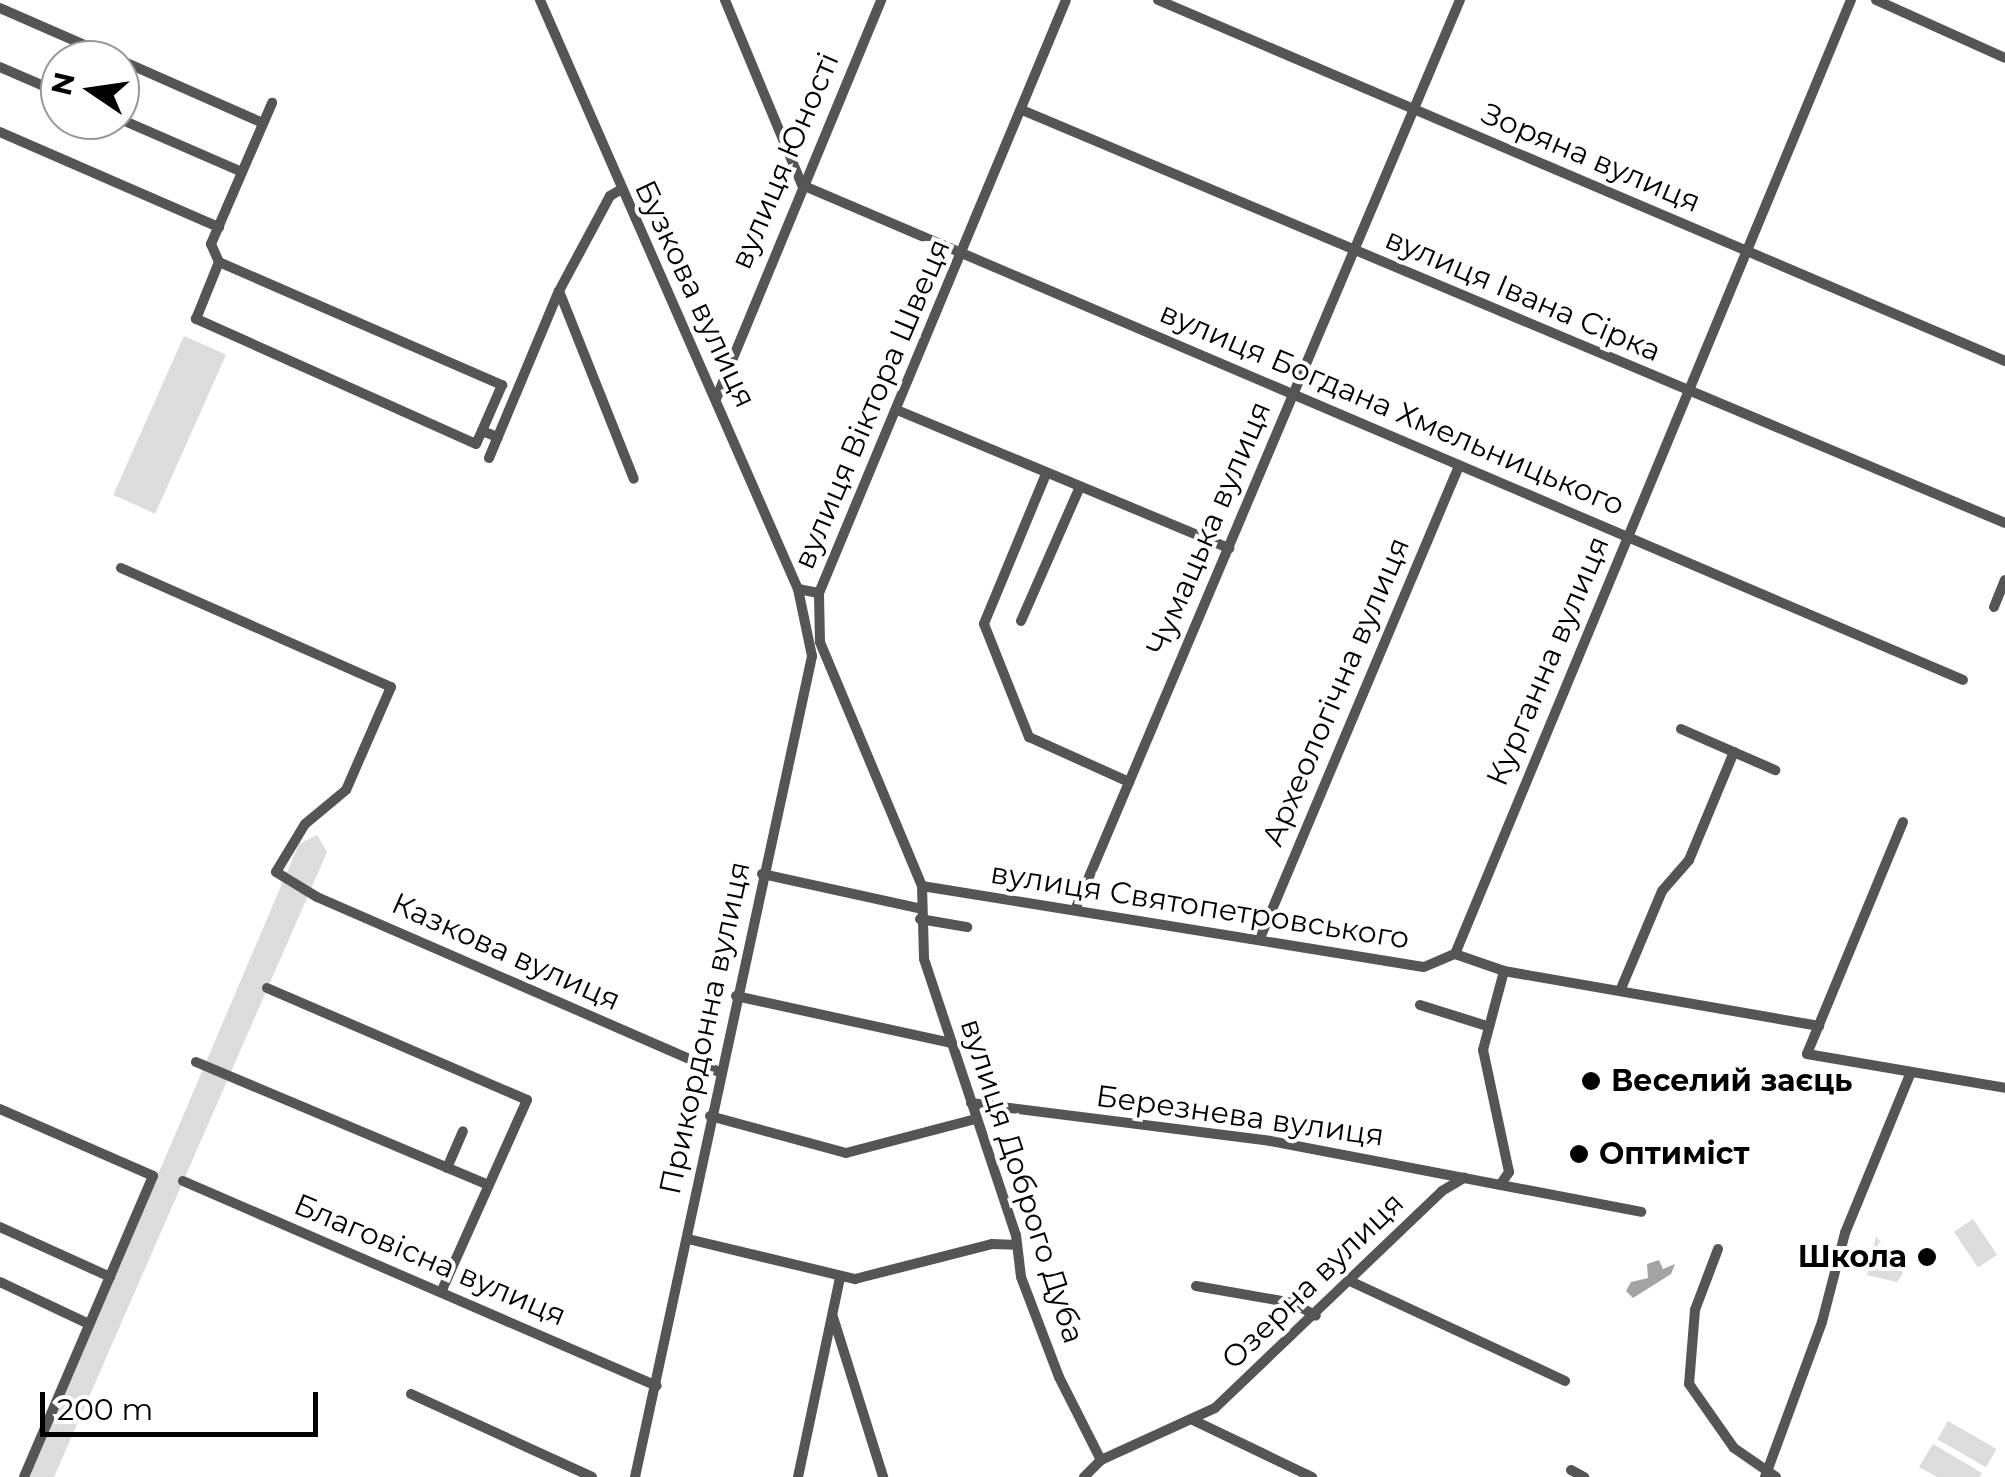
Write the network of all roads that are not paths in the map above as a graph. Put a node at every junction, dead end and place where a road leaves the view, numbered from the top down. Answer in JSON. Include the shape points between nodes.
{"nodes":[{"id":1,"x":540,"y":0,"type":"edge"},
{"id":2,"x":725,"y":0,"type":"edge"},
{"id":3,"x":881,"y":0,"type":"edge"},
{"id":4,"x":1066,"y":0,"type":"edge"},
{"id":5,"x":1158,"y":0,"type":"edge"},
{"id":6,"x":1460,"y":0,"type":"edge"},
{"id":7,"x":1852,"y":0,"type":"edge"},
{"id":8,"x":1876,"y":0,"type":"edge"},
{"id":9,"x":0,"y":8,"type":"edge"},
{"id":10,"x":74,"y":40,"type":"edge"},
{"id":11,"x":2005,"y":58,"type":"edge"},
{"id":12,"x":0,"y":67,"type":"edge"},
{"id":13,"x":140,"y":69,"type":"edge"},
{"id":14,"x":40,"y":84,"type":"edge"},
{"id":15,"x":272,"y":103,"type":"dead end"},
{"id":16,"x":1022,"y":110,"type":"junction"},
{"id":17,"x":1414,"y":110,"type":"junction"},
{"id":18,"x":263,"y":123,"type":"junction"},
{"id":19,"x":140,"y":128,"type":"edge"},
{"id":20,"x":0,"y":132,"type":"edge"},
{"id":21,"x":242,"y":172,"type":"junction"},
{"id":22,"x":802,"y":185,"type":"junction"},
{"id":23,"x":620,"y":190,"type":"junction"},
{"id":24,"x":219,"y":227,"type":"junction"},
{"id":25,"x":1355,"y":250,"type":"junction"},
{"id":26,"x":963,"y":252,"type":"junction"},
{"id":27,"x":1748,"y":252,"type":"junction"},
{"id":28,"x":219,"y":262,"type":"junction"},
{"id":29,"x":559,"y":291,"type":"junction"},
{"id":30,"x":2005,"y":361,"type":"edge"},
{"id":31,"x":1293,"y":394,"type":"junction"},
{"id":32,"x":1689,"y":394,"type":"junction"},
{"id":33,"x":716,"y":398,"type":"junction"},
{"id":34,"x":897,"y":410,"type":"junction"},
{"id":35,"x":482,"y":430,"type":"junction"},
{"id":36,"x":498,"y":437,"type":"junction"},
{"id":37,"x":489,"y":458,"type":"dead end"},
{"id":38,"x":1459,"y":466,"type":"junction"},
{"id":39,"x":1046,"y":474,"type":"junction"},
{"id":40,"x":634,"y":479,"type":"dead end"},
{"id":41,"x":1080,"y":489,"type":"junction"},
{"id":42,"x":2005,"y":523,"type":"edge"},
{"id":43,"x":1627,"y":537,"type":"junction"},
{"id":44,"x":1229,"y":548,"type":"junction"},
{"id":45,"x":121,"y":568,"type":"dead end"},
{"id":46,"x":2005,"y":580,"type":"edge"},
{"id":47,"x":798,"y":590,"type":"junction"},
{"id":48,"x":819,"y":594,"type":"junction"},
{"id":49,"x":1994,"y":606,"type":"dead end"},
{"id":50,"x":1021,"y":621,"type":"dead end"},
{"id":51,"x":1963,"y":680,"type":"dead end"},
{"id":52,"x":1681,"y":729,"type":"dead end"},
{"id":53,"x":1734,"y":752,"type":"junction"},
{"id":54,"x":1775,"y":770,"type":"dead end"},
{"id":55,"x":1129,"y":782,"type":"junction"},
{"id":56,"x":1903,"y":822,"type":"dead end"},
{"id":57,"x":762,"y":874,"type":"junction"},
{"id":58,"x":922,"y":886,"type":"junction"},
{"id":59,"x":1075,"y":910,"type":"junction"},
{"id":60,"x":919,"y":914,"type":"junction"},
{"id":61,"x":967,"y":927,"type":"dead end"},
{"id":62,"x":1260,"y":938,"type":"junction"},
{"id":63,"x":1455,"y":954,"type":"junction"},
{"id":64,"x":1504,"y":972,"type":"junction"},
{"id":65,"x":268,"y":988,"type":"dead end"},
{"id":66,"x":1620,"y":991,"type":"junction"},
{"id":67,"x":736,"y":996,"type":"junction"},
{"id":68,"x":1420,"y":1006,"type":"dead end"},
{"id":69,"x":1487,"y":1026,"type":"junction"},
{"id":70,"x":1819,"y":1026,"type":"junction"},
{"id":71,"x":951,"y":1043,"type":"junction"},
{"id":72,"x":196,"y":1062,"type":"dead end"},
{"id":73,"x":720,"y":1072,"type":"junction"},
{"id":74,"x":1910,"y":1072,"type":"junction"},
{"id":75,"x":2005,"y":1088,"type":"edge"},
{"id":76,"x":971,"y":1104,"type":"junction"},
{"id":77,"x":0,"y":1109,"type":"edge"},
{"id":78,"x":710,"y":1116,"type":"junction"},
{"id":79,"x":976,"y":1118,"type":"junction"},
{"id":80,"x":463,"y":1131,"type":"dead end"},
{"id":81,"x":447,"y":1168,"type":"junction"},
{"id":82,"x":1466,"y":1178,"type":"junction"},
{"id":83,"x":183,"y":1181,"type":"dead end"},
{"id":84,"x":488,"y":1185,"type":"junction"},
{"id":85,"x":1500,"y":1185,"type":"junction"},
{"id":86,"x":1641,"y":1212,"type":"dead end"},
{"id":87,"x":0,"y":1227,"type":"edge"},
{"id":88,"x":688,"y":1239,"type":"junction"},
{"id":89,"x":1017,"y":1245,"type":"junction"},
{"id":90,"x":1718,"y":1250,"type":"dead end"},
{"id":91,"x":110,"y":1276,"type":"junction"},
{"id":92,"x":840,"y":1278,"type":"junction"},
{"id":93,"x":0,"y":1282,"type":"edge"},
{"id":94,"x":1352,"y":1282,"type":"junction"},
{"id":95,"x":1196,"y":1286,"type":"dead end"},
{"id":96,"x":441,"y":1292,"type":"junction"},
{"id":97,"x":833,"y":1316,"type":"junction"},
{"id":98,"x":1316,"y":1316,"type":"junction"},
{"id":99,"x":90,"y":1324,"type":"junction"},
{"id":100,"x":1565,"y":1380,"type":"dead end"},
{"id":101,"x":657,"y":1386,"type":"junction"},
{"id":102,"x":412,"y":1394,"type":"dead end"},
{"id":103,"x":1195,"y":1421,"type":"junction"},
{"id":104,"x":1101,"y":1460,"type":"junction"},
{"id":105,"x":1571,"y":1470,"type":"dead end"},
{"id":106,"x":1769,"y":1475,"type":"edge"},
{"id":107,"x":24,"y":1477,"type":"edge"},
{"id":108,"x":592,"y":1477,"type":"edge"},
{"id":109,"x":635,"y":1477,"type":"edge"},
{"id":110,"x":798,"y":1477,"type":"edge"},
{"id":111,"x":883,"y":1477,"type":"edge"},
{"id":112,"x":1084,"y":1477,"type":"edge"},
{"id":113,"x":1312,"y":1477,"type":"edge"},
{"id":114,"x":1584,"y":1477,"type":"edge"}],
"edges":[{"from":1,"to":23,"type":"street","name":"Бузкова вулиця"},
{"from":2,"to":22,"type":"street"},
{"from":3,"to":22,"type":"street","name":"вулиця Юності"},
{"from":4,"to":16,"type":"street","name":"вулиця Віктора Швеця"},
{"from":5,"to":17,"type":"street","name":"Зоряна вулиця"},
{"from":6,"to":17,"type":"street","name":"Чумацька вулиця"},
{"from":7,"to":27,"type":"street","name":"Курганна вулиця"},
{"from":8,"to":11,"type":"street"},
{"from":9,"to":10,"type":"street"},
{"from":12,"to":14,"type":"street"},
{"from":13,"to":18,"type":"street"},
{"from":15,"to":18,"type":"street"},
{"from":16,"to":25,"type":"street","name":"вулиця Івана Сірка"},
{"from":16,"to":26,"type":"street","name":"вулиця Віктора Швеця"},
{"from":17,"to":25,"type":"street","name":"Чумацька вулиця"},
{"from":17,"to":27,"type":"street","name":"Зоряна вулиця"},
{"from":18,"to":21,"type":"street"},
{"from":19,"to":21,"type":"street"},
{"from":20,"to":24,"type":"street"},
{"from":21,"to":24,"type":"street"},
{"from":22,"to":26,"type":"street","name":"вулиця Богдана Хмельницького"},
{"from":22,"to":33,"type":"street","name":"вулиця Юності"},
{"from":23,"to":29,"type":"street","via":[[610,196]]},
{"from":23,"to":33,"type":"street","name":"Бузкова вулиця"},
{"from":24,"to":28,"type":"street","via":[[212,244]]},
{"from":25,"to":31,"type":"street","name":"Чумацька вулиця"},
{"from":25,"to":32,"type":"street","name":"вулиця Івана Сірка"},
{"from":26,"to":31,"type":"street","name":"вулиця Богдана Хмельницького"},
{"from":26,"to":34,"type":"street","name":"вулиця Віктора Швеця"},
{"from":27,"to":30,"type":"street","name":"Зоряна вулиця"},
{"from":27,"to":32,"type":"street","name":"Курганна вулиця"},
{"from":28,"to":35,"type":"street","via":[[502,385]]},
{"from":28,"to":35,"type":"street","via":[[196,320],[476,444]]},
{"from":29,"to":36,"type":"street"},
{"from":29,"to":40,"type":"street"},
{"from":31,"to":38,"type":"street","name":"вулиця Богдана Хмельницького"},
{"from":31,"to":44,"type":"street","name":"Чумацька вулиця"},
{"from":32,"to":42,"type":"street","name":"вулиця Івана Сірка"},
{"from":32,"to":43,"type":"street","name":"Курганна вулиця"},
{"from":33,"to":47,"type":"street","name":"Бузкова вулиця"},
{"from":34,"to":39,"type":"street"},
{"from":34,"to":48,"type":"street","name":"вулиця Віктора Швеця"},
{"from":35,"to":36,"type":"street"},
{"from":36,"to":37,"type":"street"},
{"from":38,"to":43,"type":"street","name":"вулиця Богдана Хмельницького"},
{"from":38,"to":62,"type":"street","name":"Археологічна вулиця"},
{"from":39,"to":41,"type":"street"},
{"from":39,"to":55,"type":"street","via":[[984,624],[1029,737]]},
{"from":41,"to":44,"type":"street"},
{"from":41,"to":50,"type":"street"},
{"from":43,"to":51,"type":"street","name":"вулиця Богдана Хмельницького"},
{"from":43,"to":63,"type":"street","name":"Курганна вулиця"},
{"from":44,"to":55,"type":"street","name":"Чумацька вулиця"},
{"from":45,"to":73,"type":"street","name":"Казкова вулиця","via":[[391,687],[346,790],[305,824],[276,872],[317,897]]},
{"from":46,"to":49,"type":"street"},
{"from":47,"to":48,"type":"street"},
{"from":47,"to":57,"type":"street","name":"Прикордонна вулиця","via":[[812,656]]},
{"from":48,"to":58,"type":"street","name":"вулиця Віктора Швеця","via":[[820,642]]},
{"from":52,"to":53,"type":"street"},
{"from":53,"to":54,"type":"street"},
{"from":53,"to":66,"type":"street","via":[[1689,860],[1662,891]]},
{"from":55,"to":59,"type":"street","name":"Чумацька вулиця"},
{"from":56,"to":70,"type":"street"},
{"from":57,"to":60,"type":"street"},
{"from":57,"to":67,"type":"street","name":"Прикордонна вулиця"},
{"from":58,"to":59,"type":"street","name":"вулиця Святопетровського"},
{"from":58,"to":60,"type":"street","name":"вулиця Доброго Дуба"},
{"from":59,"to":62,"type":"street","name":"вулиця Святопетровського"},
{"from":60,"to":61,"type":"street"},
{"from":60,"to":71,"type":"street","name":"вулиця Доброго Дуба","via":[[924,959]]},
{"from":62,"to":63,"type":"street","name":"вулиця Святопетровського","via":[[1424,967]]},
{"from":63,"to":64,"type":"street"},
{"from":64,"to":66,"type":"street"},
{"from":64,"to":69,"type":"street"},
{"from":65,"to":84,"type":"street","via":[[527,1100]]},
{"from":66,"to":70,"type":"street"},
{"from":67,"to":71,"type":"street"},
{"from":67,"to":73,"type":"street","name":"Прикордонна вулиця"},
{"from":68,"to":69,"type":"street"},
{"from":69,"to":85,"type":"street","via":[[1483,1050],[1510,1172]]},
{"from":70,"to":74,"type":"street","via":[[1808,1054]]},
{"from":71,"to":76,"type":"street","name":"вулиця Доброго Дуба"},
{"from":72,"to":81,"type":"street"},
{"from":73,"to":78,"type":"street","name":"Прикордонна вулиця"},
{"from":74,"to":75,"type":"street"},
{"from":74,"to":106,"type":"street","via":[[1844,1233],[1822,1322]]},
{"from":76,"to":79,"type":"street","name":"вулиця Доброго Дуба"},
{"from":76,"to":82,"type":"street","name":"Березнева вулиця","via":[[1270,1141]]},
{"from":77,"to":91,"type":"street","via":[[153,1176]]},
{"from":78,"to":79,"type":"street","via":[[846,1153]]},
{"from":78,"to":88,"type":"street","name":"Прикордонна вулиця"},
{"from":79,"to":89,"type":"street","name":"вулиця Доброго Дуба"},
{"from":80,"to":81,"type":"street"},
{"from":81,"to":84,"type":"street"},
{"from":82,"to":85,"type":"street","name":"Березнева вулиця"},
{"from":82,"to":94,"type":"street","name":"Озерна вулиця","via":[[1442,1191]]},
{"from":83,"to":96,"type":"street","name":"Благовісна вулиця"},
{"from":84,"to":96,"type":"street"},
{"from":85,"to":86,"type":"street","name":"Березнева вулиця"},
{"from":87,"to":91,"type":"street"},
{"from":88,"to":92,"type":"street"},
{"from":88,"to":101,"type":"street","name":"Прикордонна вулиця"},
{"from":89,"to":92,"type":"street","via":[[992,1244],[864,1278]]},
{"from":89,"to":104,"type":"street","name":"вулиця Доброго Дуба","via":[[1038,1327]]},
{"from":90,"to":106,"type":"street","via":[[1694,1310],[1689,1384],[1734,1448]]},
{"from":91,"to":99,"type":"street"},
{"from":92,"to":97,"type":"street"},
{"from":93,"to":99,"type":"street"},
{"from":94,"to":98,"type":"street","name":"Озерна вулиця"},
{"from":94,"to":100,"type":"street"},
{"from":95,"to":98,"type":"street","via":[[1293,1303]]},
{"from":96,"to":101,"type":"street","name":"Благовісна вулиця"},
{"from":97,"to":110,"type":"street"},
{"from":97,"to":111,"type":"street"},
{"from":98,"to":103,"type":"street","name":"Озерна вулиця"},
{"from":99,"to":107,"type":"street"},
{"from":101,"to":109,"type":"street","name":"Прикордонна вулиця"},
{"from":102,"to":108,"type":"street"},
{"from":103,"to":104,"type":"street","name":"Озерна вулиця"},
{"from":103,"to":113,"type":"street"},
{"from":104,"to":112,"type":"street"},
{"from":105,"to":114,"type":"street"}]}
